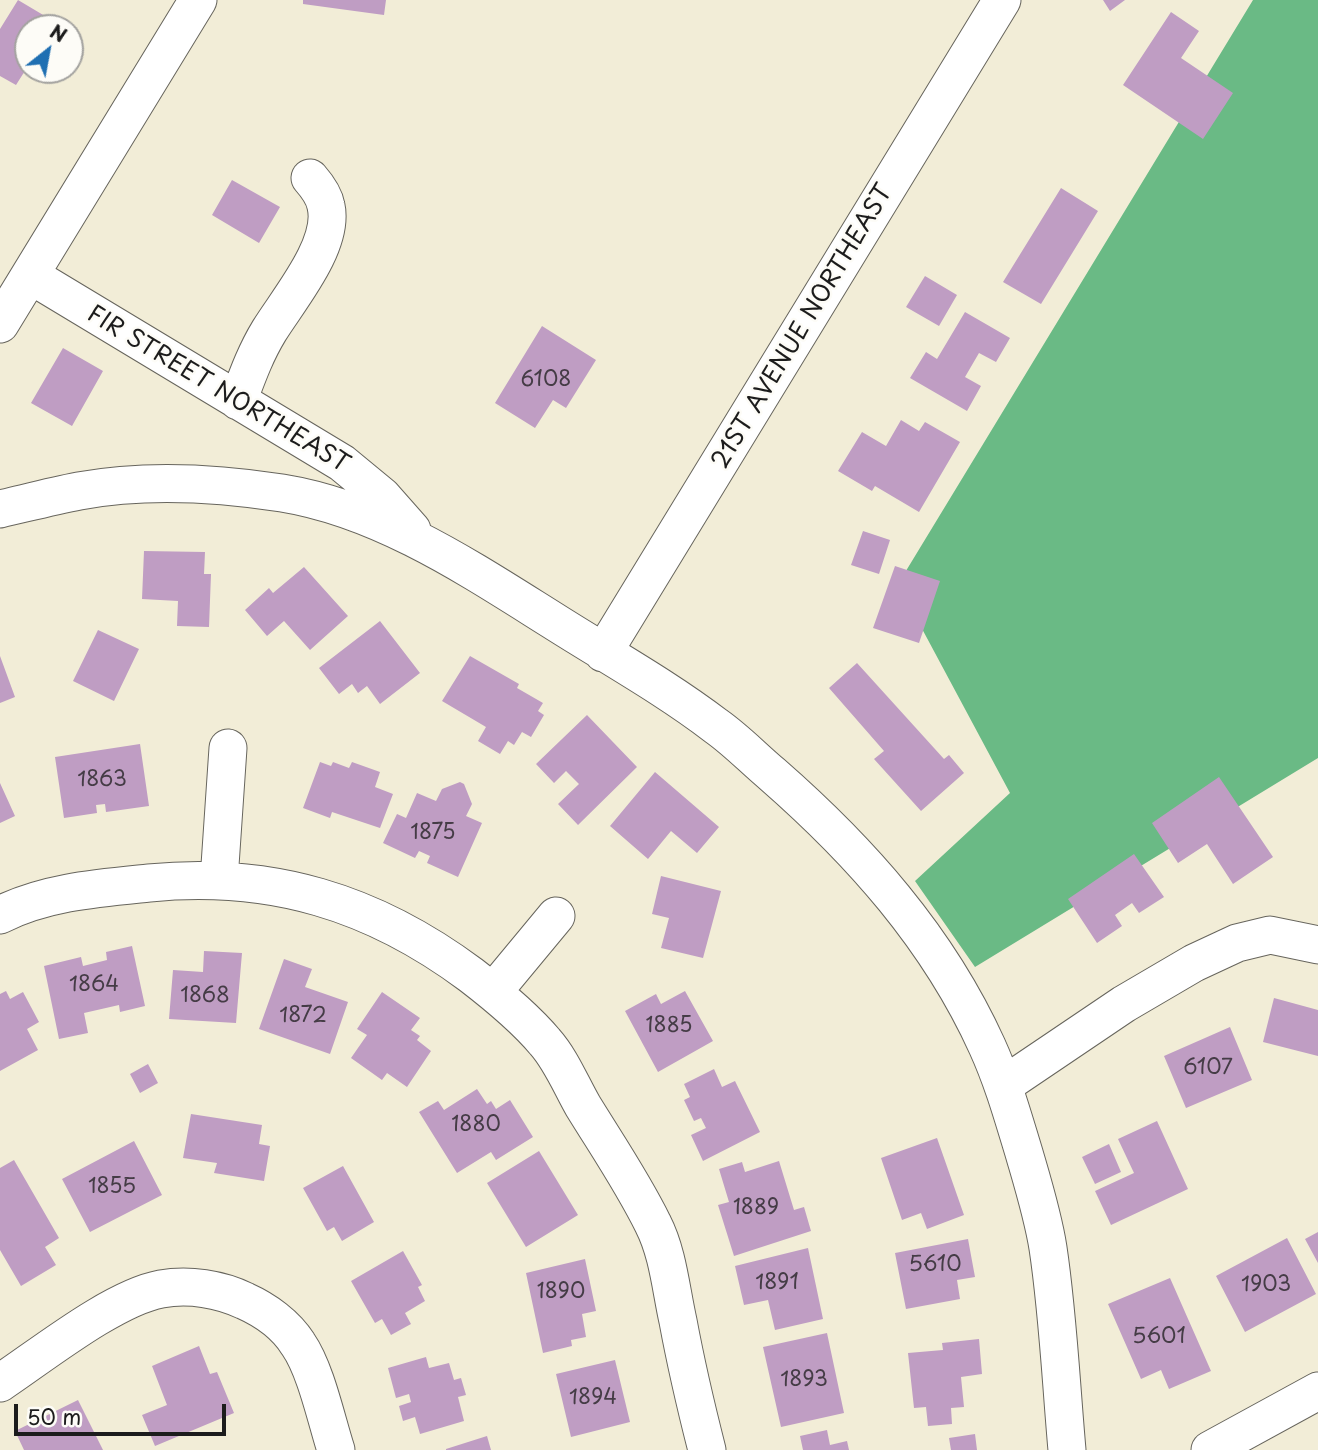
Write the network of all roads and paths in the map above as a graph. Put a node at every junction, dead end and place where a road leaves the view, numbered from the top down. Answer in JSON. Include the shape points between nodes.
{"nodes":[{"id":1,"x":198,"y":0,"type":"edge"},
{"id":2,"x":1002,"y":0,"type":"edge"},
{"id":3,"x":310,"y":178,"type":"dead end"},
{"id":4,"x":30,"y":275,"type":"junction"},
{"id":5,"x":0,"y":324,"type":"edge"},
{"id":6,"x":238,"y":401,"type":"junction"},
{"id":7,"x":0,"y":509,"type":"edge"},
{"id":8,"x":427,"y":547,"type":"junction"},
{"id":9,"x":603,"y":653,"type":"junction"},
{"id":10,"x":228,"y":748,"type":"dead end"},
{"id":11,"x":219,"y":880,"type":"junction"},
{"id":12,"x":0,"y":915,"type":"edge"},
{"id":13,"x":555,"y":916,"type":"dead end"},
{"id":14,"x":1318,"y":945,"type":"edge"},
{"id":15,"x":493,"y":992,"type":"junction"},
{"id":16,"x":1004,"y":1085,"type":"junction"},
{"id":17,"x":0,"y":1383,"type":"edge"},
{"id":18,"x":1318,"y":1391,"type":"edge"},
{"id":19,"x":336,"y":1450,"type":"edge"},
{"id":20,"x":707,"y":1450,"type":"edge"},
{"id":21,"x":1067,"y":1450,"type":"edge"},
{"id":22,"x":1210,"y":1450,"type":"edge"}],
"edges":[{"from":1,"to":4,"type":"street"},
{"from":2,"to":9,"type":"street","name":"21ST AVENUE NORTHEAST"},
{"from":3,"to":6,"type":"street","via":[[327,207],[326,231],[253,359]]},
{"from":4,"to":5,"type":"street"},
{"from":4,"to":6,"type":"street","name":"FIR STREET NORTHEAST"},
{"from":6,"to":8,"type":"street","name":"FIR STREET NORTHEAST","via":[[342,463],[382,496]]},
{"from":7,"to":8,"type":"street","via":[[82,490],[141,484],[217,486],[283,493],[321,503],[367,517]]},
{"from":8,"to":9,"type":"street","via":[[482,576]]},
{"from":9,"to":16,"type":"street","via":[[718,727],[838,834],[923,934],[953,980]]},
{"from":10,"to":11,"type":"street"},
{"from":11,"to":12,"type":"street","via":[[115,886],[47,898]]},
{"from":11,"to":15,"type":"street","via":[[290,890],[348,906],[422,940]]},
{"from":13,"to":15,"type":"street"},
{"from":14,"to":16,"type":"street","via":[[1269,935],[1237,943],[1124,1004]]},
{"from":15,"to":20,"type":"street","via":[[547,1044],[654,1226]]},
{"from":16,"to":21,"type":"street","via":[[1048,1245]]},
{"from":17,"to":19,"type":"street","via":[[126,1300],[162,1289],[227,1292],[282,1324],[299,1345]]},
{"from":18,"to":22,"type":"street"}]}
